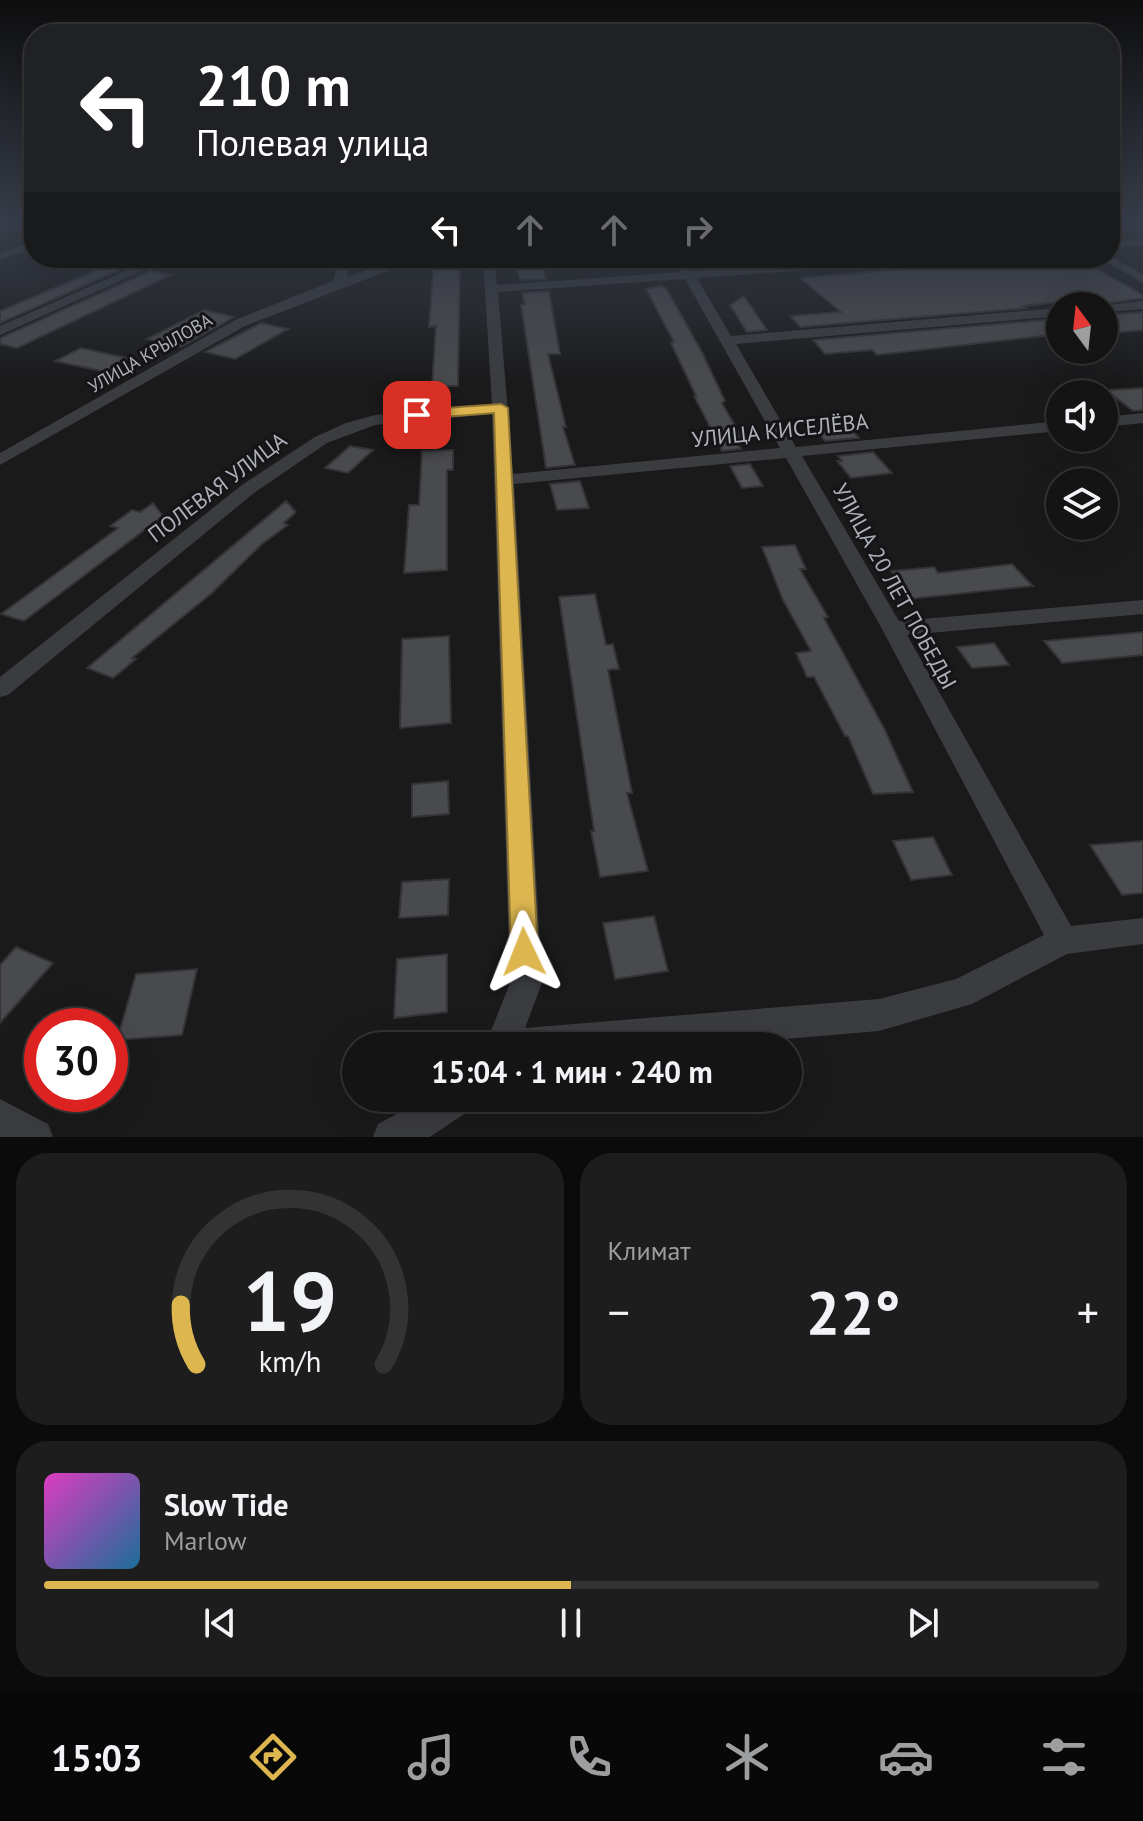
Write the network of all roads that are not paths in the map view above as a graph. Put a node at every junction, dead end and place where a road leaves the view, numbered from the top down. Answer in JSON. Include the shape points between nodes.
{"nodes":[{"id":1,"x":122,"y":277,"type":"edge"},
{"id":2,"x":340,"y":277,"type":"edge"},
{"id":3,"x":357,"y":277,"type":"edge"},
{"id":4,"x":490,"y":277,"type":"edge"},
{"id":5,"x":596,"y":277,"type":"edge"},
{"id":6,"x":690,"y":277,"type":"edge"},
{"id":7,"x":339,"y":283,"type":"junction"},
{"id":8,"x":491,"y":289,"type":"junction"},
{"id":9,"x":1143,"y":305,"type":"edge"},
{"id":10,"x":1118,"y":307,"type":"edge"},
{"id":11,"x":1046,"y":313,"type":"edge"},
{"id":12,"x":0,"y":331,"type":"edge"},
{"id":13,"x":725,"y":341,"type":"junction"},
{"id":14,"x":501,"y":408,"type":"junction"},
{"id":15,"x":1143,"y":418,"type":"edge"},
{"id":16,"x":1118,"y":421,"type":"edge"},
{"id":17,"x":1046,"y":427,"type":"edge"},
{"id":18,"x":792,"y":450,"type":"junction"},
{"id":19,"x":0,"y":460,"type":"edge"},
{"id":20,"x":505,"y":480,"type":"junction"},
{"id":21,"x":1143,"y":607,"type":"edge"},
{"id":22,"x":893,"y":629,"type":"junction"},
{"id":23,"x":0,"y":689,"type":"edge"},
{"id":24,"x":1143,"y":931,"type":"edge"},
{"id":25,"x":1063,"y":941,"type":"junction"},
{"id":26,"x":507,"y":1032,"type":"edge"},
{"id":27,"x":677,"y":1032,"type":"edge"},
{"id":28,"x":436,"y":1112,"type":"edge"},
{"id":29,"x":0,"y":1117,"type":"edge"},
{"id":30,"x":35,"y":1137,"type":"edge"},
{"id":31,"x":391,"y":1137,"type":"edge"}],
"edges":[{"from":1,"to":12,"type":"street"},
{"from":2,"to":7,"type":"street"},
{"from":3,"to":7,"type":"street","name":"УЛИЦА КРЫЛОВА"},
{"from":4,"to":8,"type":"street"},
{"from":5,"to":8,"type":"street"},
{"from":6,"to":13,"type":"street","name":"УЛИЦА 20 ЛЕТ ПОБЕДЫ"},
{"from":7,"to":19,"type":"street","name":"УЛИЦА КРЫЛОВА","via":[[240,323]]},
{"from":8,"to":14,"type":"street"},
{"from":9,"to":10,"type":"street"},
{"from":11,"to":13,"type":"street"},
{"from":13,"to":18,"type":"street","name":"УЛИЦА 20 ЛЕТ ПОБЕДЫ"},
{"from":14,"to":20,"type":"street"},
{"from":14,"to":23,"type":"street","name":"ПОЛЕВАЯ УЛИЦА","via":[[375,420],[321,440],[248,489]]},
{"from":15,"to":16,"type":"street"},
{"from":17,"to":18,"type":"street","name":"УЛИЦА КИСЕЛЁВА"},
{"from":18,"to":20,"type":"street","name":"УЛИЦА КИСЕЛЁВА"},
{"from":18,"to":22,"type":"street","name":"УЛИЦА 20 ЛЕТ ПОБЕДЫ"},
{"from":20,"to":26,"type":"street","via":[[526,983]]},
{"from":21,"to":22,"type":"street"},
{"from":22,"to":25,"type":"street","name":"УЛИЦА 20 ЛЕТ ПОБЕДЫ"},
{"from":24,"to":25,"type":"street"},
{"from":25,"to":27,"type":"street","via":[[961,993],[879,1015]]},
{"from":28,"to":31,"type":"street"},
{"from":29,"to":30,"type":"street"}]}
